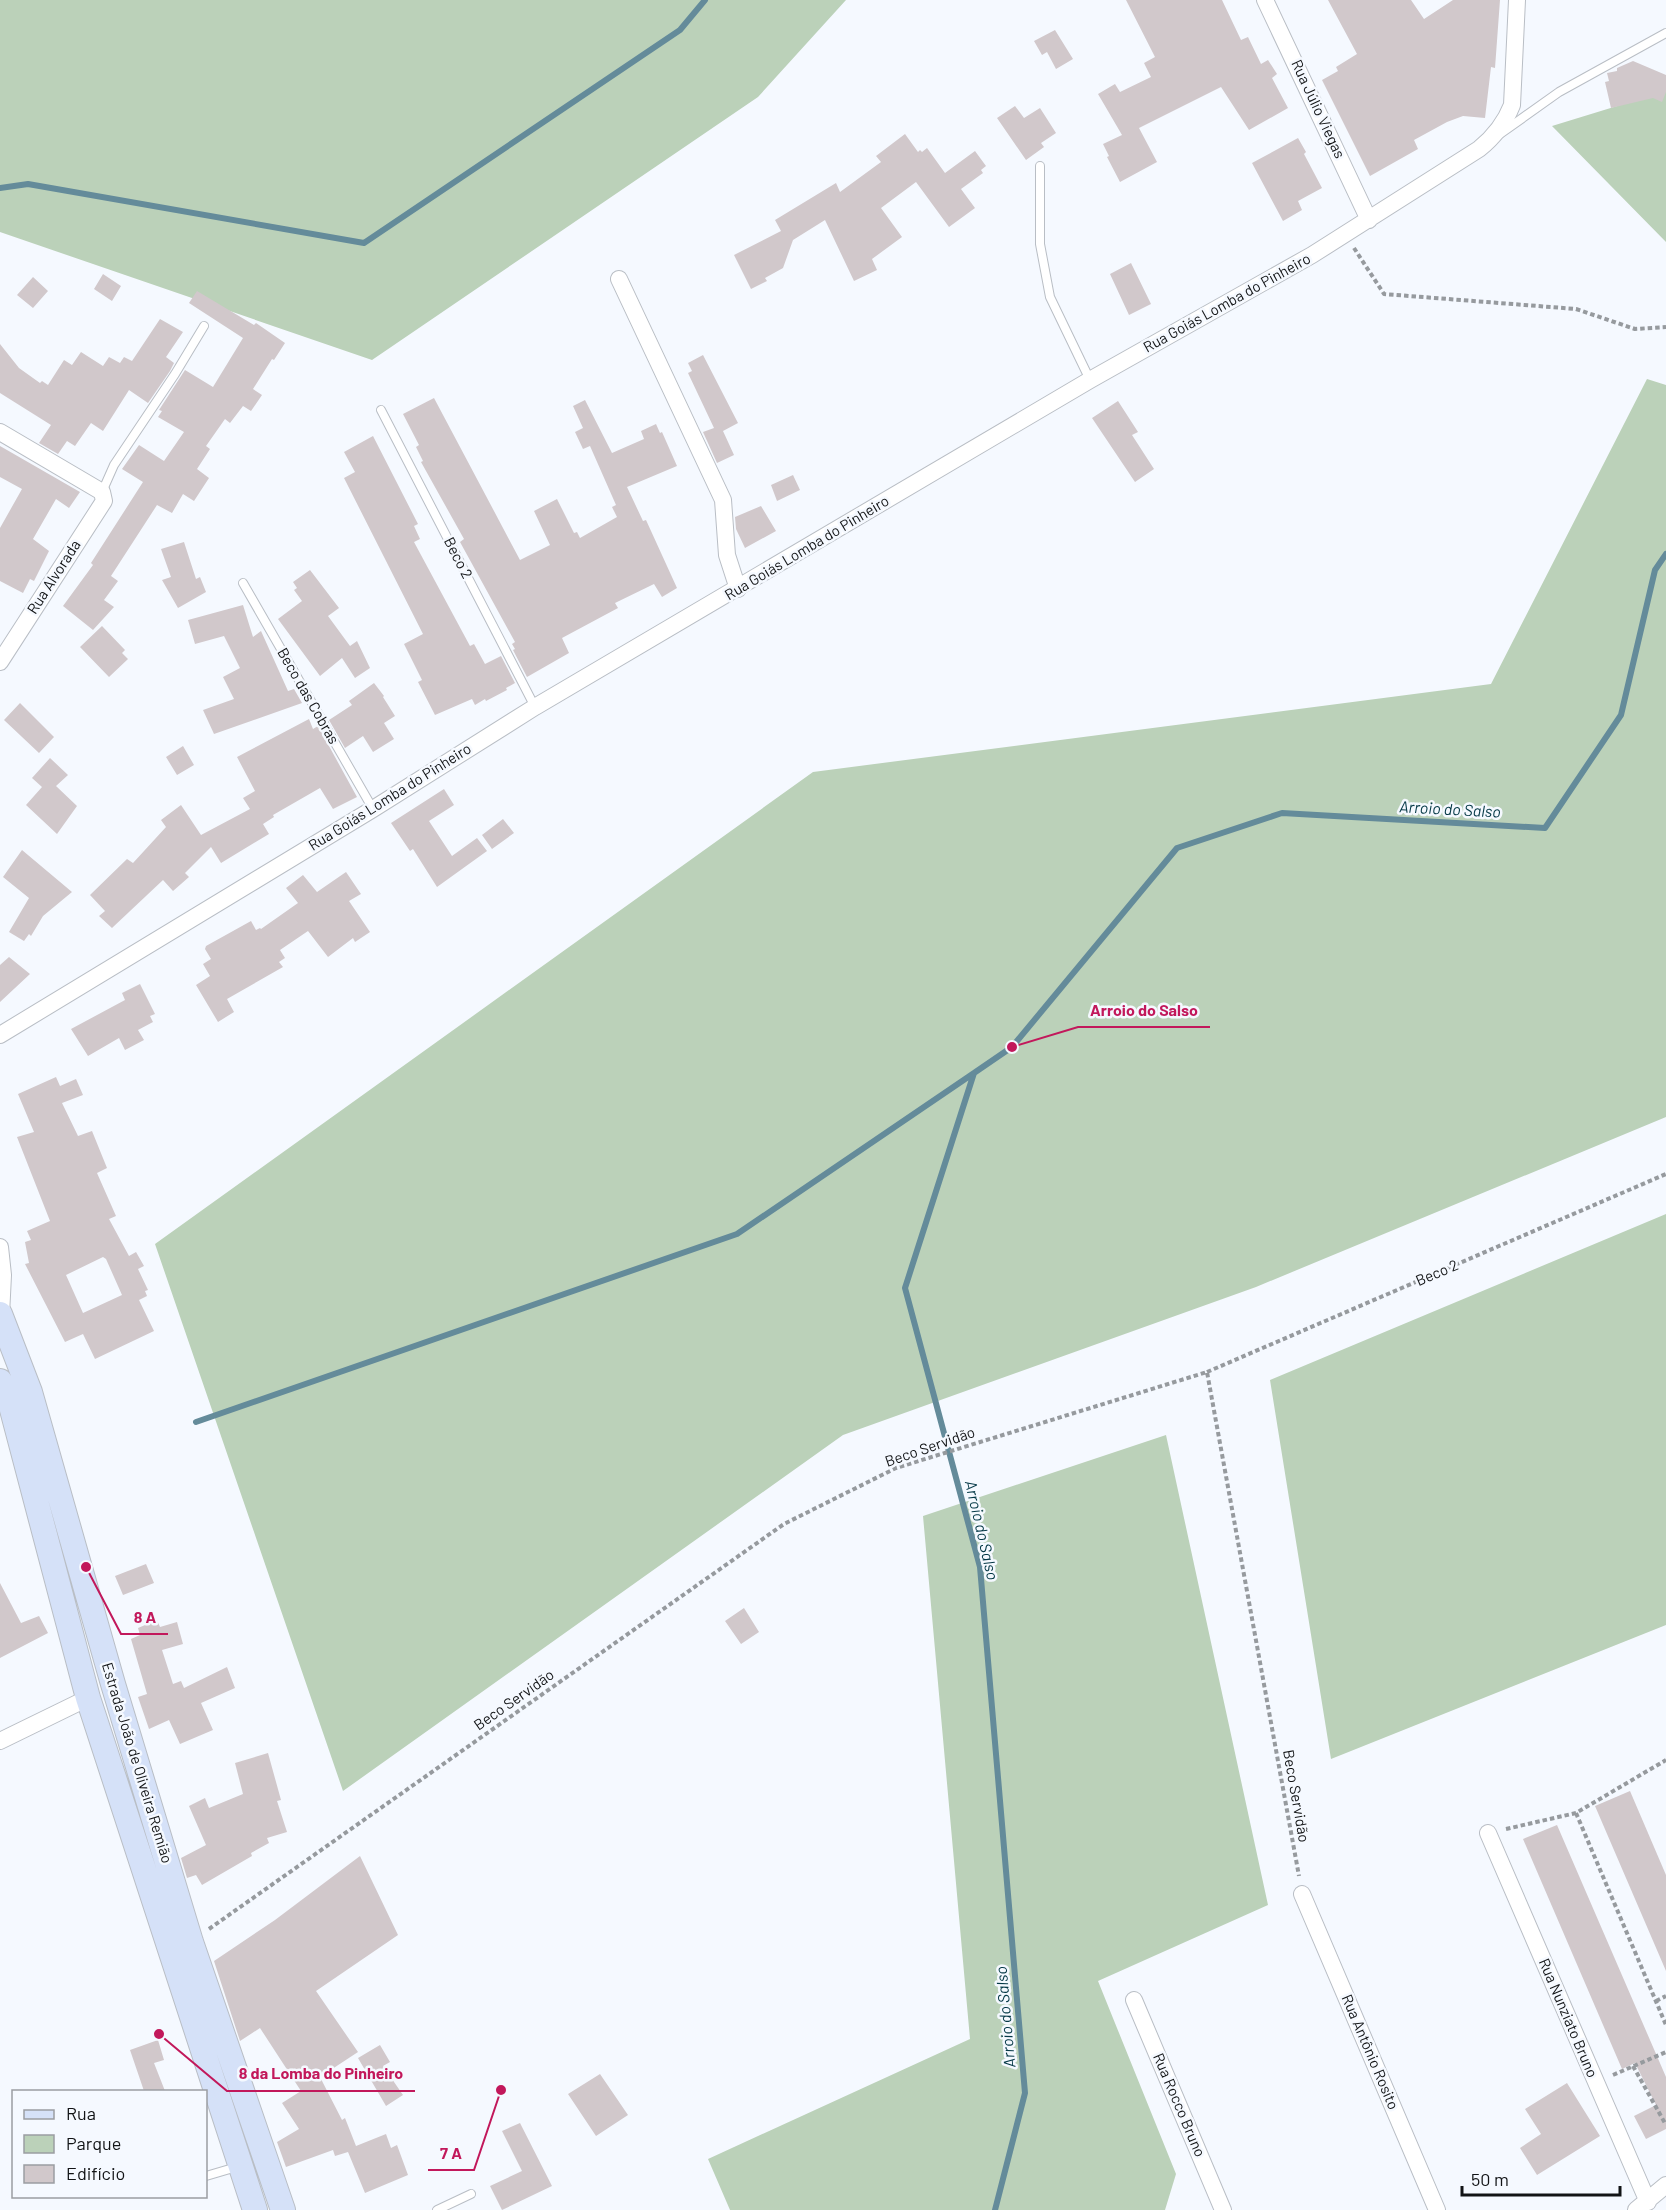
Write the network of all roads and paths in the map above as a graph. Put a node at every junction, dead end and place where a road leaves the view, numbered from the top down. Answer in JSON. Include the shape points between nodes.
{"nodes":[{"id":1,"x":1265,"y":0,"type":"edge"},
{"id":2,"x":1517,"y":0,"type":"edge"},
{"id":3,"x":1666,"y":33,"type":"edge"},
{"id":4,"x":1489,"y":141,"type":"junction"},
{"id":5,"x":1040,"y":166,"type":"dead end"},
{"id":6,"x":1369,"y":219,"type":"junction"},
{"id":7,"x":1345,"y":234,"type":"junction"},
{"id":8,"x":619,"y":279,"type":"dead end"},
{"id":9,"x":204,"y":326,"type":"dead end"},
{"id":10,"x":1666,"y":327,"type":"edge"},
{"id":11,"x":1090,"y":380,"type":"junction"},
{"id":12,"x":381,"y":410,"type":"dead end"},
{"id":13,"x":0,"y":432,"type":"edge"},
{"id":14,"x":102,"y":492,"type":"junction"},
{"id":15,"x":243,"y":583,"type":"dead end"},
{"id":16,"x":738,"y":589,"type":"junction"},
{"id":17,"x":0,"y":662,"type":"edge"},
{"id":18,"x":535,"y":707,"type":"junction"},
{"id":19,"x":373,"y":809,"type":"junction"},
{"id":20,"x":0,"y":1035,"type":"edge"},
{"id":21,"x":1666,"y":1174,"type":"edge"},
{"id":22,"x":0,"y":1247,"type":"edge"},
{"id":23,"x":1,"y":1315,"type":"edge"},
{"id":24,"x":1207,"y":1372,"type":"junction"},
{"id":25,"x":3,"y":1397,"type":"edge"},
{"id":26,"x":88,"y":1698,"type":"junction"},
{"id":27,"x":0,"y":1741,"type":"edge"},
{"id":28,"x":1666,"y":1760,"type":"edge"},
{"id":29,"x":1576,"y":1813,"type":"junction"},
{"id":30,"x":1488,"y":1833,"type":"joint"},
{"id":31,"x":1302,"y":1894,"type":"joint"},
{"id":32,"x":191,"y":1942,"type":"junction"},
{"id":33,"x":1666,"y":1996,"type":"edge"},
{"id":34,"x":1134,"y":2000,"type":"dead end"},
{"id":35,"x":1656,"y":2001,"type":"junction"},
{"id":36,"x":1666,"y":2025,"type":"edge"},
{"id":37,"x":1666,"y":2052,"type":"edge"},
{"id":38,"x":1634,"y":2066,"type":"junction"},
{"id":39,"x":1596,"y":2083,"type":"junction"},
{"id":40,"x":1666,"y":2125,"type":"edge"},
{"id":41,"x":240,"y":2166,"type":"junction"},
{"id":42,"x":207,"y":2176,"type":"edge"},
{"id":43,"x":1666,"y":2185,"type":"edge"},
{"id":44,"x":471,"y":2194,"type":"dead end"},
{"id":45,"x":1642,"y":2206,"type":"edge"},
{"id":46,"x":255,"y":2210,"type":"edge"},
{"id":47,"x":283,"y":2210,"type":"edge"},
{"id":48,"x":437,"y":2210,"type":"edge"},
{"id":49,"x":1223,"y":2210,"type":"edge"},
{"id":50,"x":1437,"y":2210,"type":"edge"}],
"edges":[{"from":1,"to":6,"type":"street","name":"Rua Júlio Viegas"},
{"from":2,"to":4,"type":"street","name":"Rua Goiás Lomba do Pinheiro","via":[[1512,105],[1506,121]]},
{"from":3,"to":4,"type":"lane","via":[[1559,92]]},
{"from":4,"to":6,"type":"street","name":"Rua Goiás Lomba do Pinheiro"},
{"from":5,"to":11,"type":"lane","via":[[1040,244],[1050,297]]},
{"from":6,"to":7,"type":"street","name":"Rua Goiás Lomba do Pinheiro"},
{"from":7,"to":10,"type":"path","via":[[1384,294],[1576,309],[1635,329]]},
{"from":7,"to":11,"type":"street","name":"Rua Goiás Lomba do Pinheiro"},
{"from":8,"to":16,"type":"street","via":[[723,500],[728,555]]},
{"from":9,"to":14,"type":"lane","name":"Rua Alvorada","via":[[114,465]]},
{"from":11,"to":16,"type":"street","name":"Rua Goiás Lomba do Pinheiro"},
{"from":12,"to":18,"type":"lane","name":"Beco 2"},
{"from":13,"to":14,"type":"street"},
{"from":14,"to":17,"type":"street","name":"Rua Alvorada","via":[[104,501]]},
{"from":15,"to":19,"type":"lane","name":"Beco das Cobras"},
{"from":16,"to":18,"type":"street","name":"Rua Goiás Lomba do Pinheiro"},
{"from":18,"to":19,"type":"street","name":"Rua Goiás Lomba do Pinheiro"},
{"from":19,"to":20,"type":"street","name":"Rua Goiás Lomba do Pinheiro"},
{"from":21,"to":24,"type":"path","name":"Beco 2"},
{"from":22,"to":23,"type":"street"},
{"from":23,"to":32,"type":"main road","name":"Estrada João de Oliveira Remião","via":[[30,1392]]},
{"from":24,"to":31,"type":"path","name":"Beco Servidão"},
{"from":24,"to":32,"type":"path","name":"Beco Servidão","via":[[896,1468],[784,1524]]},
{"from":25,"to":26,"type":"main road","name":"Estrada João de Oliveira Remião"},
{"from":26,"to":27,"type":"street"},
{"from":26,"to":41,"type":"main road","name":"Estrada João de Oliveira Remião"},
{"from":28,"to":29,"type":"path"},
{"from":29,"to":30,"type":"path"},
{"from":29,"to":35,"type":"path"},
{"from":30,"to":39,"type":"street","name":"Rua Nunziato Bruno"},
{"from":31,"to":50,"type":"street","name":"Rua Antônio Rosito"},
{"from":32,"to":47,"type":"main road","name":"Estrada João de Oliveira Remião"},
{"from":33,"to":35,"type":"path"},
{"from":34,"to":49,"type":"street","name":"Rua Rocco Bruno"},
{"from":35,"to":36,"type":"path"},
{"from":37,"to":38,"type":"path"},
{"from":38,"to":39,"type":"path"},
{"from":38,"to":40,"type":"path"},
{"from":39,"to":45,"type":"street","name":"Rua Nunziato Bruno"},
{"from":41,"to":42,"type":"lane"},
{"from":41,"to":46,"type":"main road","name":"Estrada João de Oliveira Remião"},
{"from":43,"to":45,"type":"street"},
{"from":44,"to":48,"type":"lane"}]}
